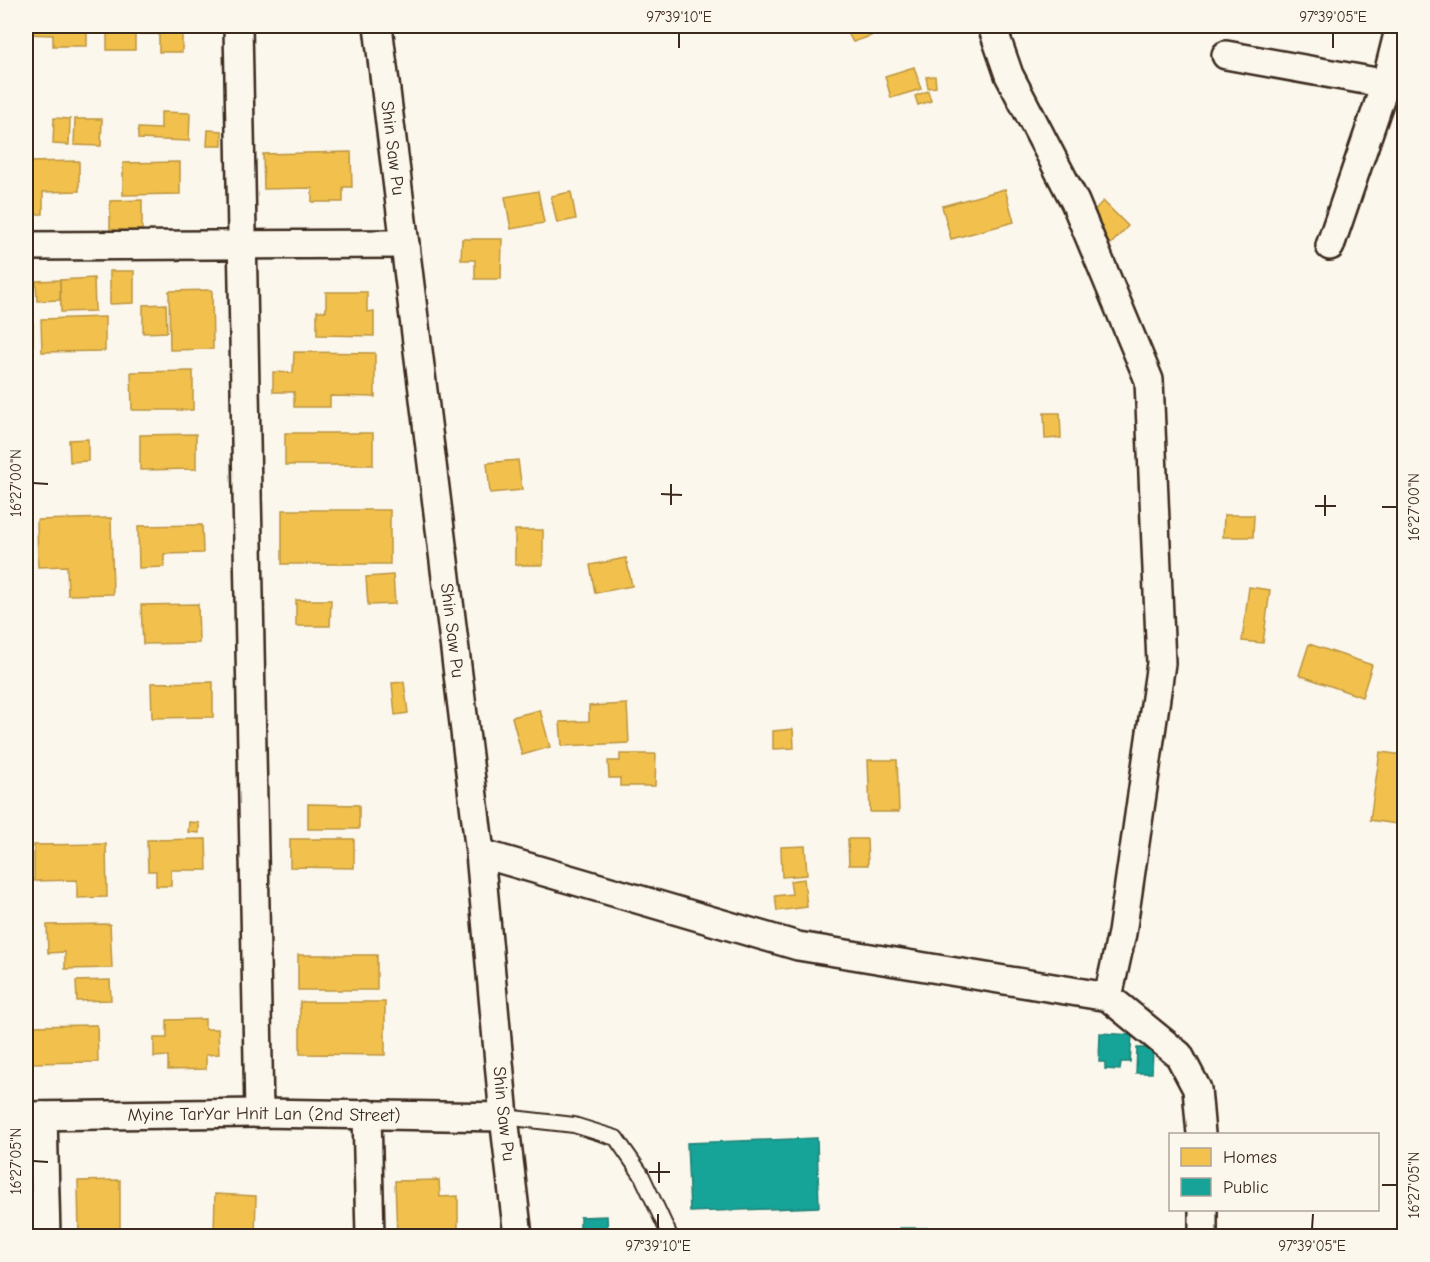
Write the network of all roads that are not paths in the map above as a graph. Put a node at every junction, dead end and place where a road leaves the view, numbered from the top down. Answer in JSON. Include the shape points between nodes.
{"nodes":[{"id":1,"x":238,"y":26,"type":"edge"},
{"id":2,"x":378,"y":26,"type":"edge"},
{"id":3,"x":992,"y":26,"type":"edge"},
{"id":4,"x":1400,"y":26,"type":"edge"},
{"id":5,"x":1226,"y":55,"type":"dead end"},
{"id":6,"x":1395,"y":85,"type":"edge"},
{"id":7,"x":405,"y":244,"type":"junction"},
{"id":8,"x":243,"y":245,"type":"junction"},
{"id":9,"x":26,"y":246,"type":"edge"},
{"id":10,"x":1330,"y":246,"type":"dead end"},
{"id":11,"x":480,"y":853,"type":"junction"},
{"id":12,"x":1108,"y":997,"type":"junction"},
{"id":13,"x":259,"y":1113,"type":"junction"},
{"id":14,"x":367,"y":1114,"type":"junction"},
{"id":15,"x":34,"y":1116,"type":"edge"},
{"id":16,"x":504,"y":1117,"type":"junction"},
{"id":17,"x":1201,"y":1133,"type":"edge"},
{"id":18,"x":1203,"y":1211,"type":"edge"},
{"id":19,"x":46,"y":1236,"type":"edge"},
{"id":20,"x":370,"y":1236,"type":"edge"},
{"id":21,"x":518,"y":1236,"type":"edge"},
{"id":22,"x":670,"y":1236,"type":"edge"},
{"id":23,"x":1203,"y":1236,"type":"edge"}],
"edges":[{"from":1,"to":8,"type":"street"},
{"from":2,"to":7,"type":"street","name":"Shin Saw Pu"},
{"from":3,"to":12,"type":"street","via":[[1009,75],[1076,202],[1149,380],[1161,663],[1122,933]]},
{"from":4,"to":6,"type":"street"},
{"from":5,"to":6,"type":"street"},
{"from":6,"to":10,"type":"street"},
{"from":7,"to":8,"type":"street"},
{"from":7,"to":11,"type":"street","name":"Shin Saw Pu"},
{"from":8,"to":9,"type":"street"},
{"from":8,"to":13,"type":"street"},
{"from":11,"to":12,"type":"street","via":[[798,946]]},
{"from":11,"to":16,"type":"street","name":"Shin Saw Pu"},
{"from":12,"to":17,"type":"street","via":[[1179,1055],[1197,1089]]},
{"from":13,"to":14,"type":"street","name":"Myine TarYar Hnit Lan (2nd Street)"},
{"from":13,"to":15,"type":"street","name":"Myine TarYar Hnit Lan (2nd Street)"},
{"from":14,"to":16,"type":"street","name":"Myine TarYar Hnit Lan (2nd Street)"},
{"from":14,"to":20,"type":"street"},
{"from":15,"to":19,"type":"street"},
{"from":16,"to":21,"type":"street","name":"Shin Saw Pu"},
{"from":16,"to":22,"type":"lane","via":[[574,1125],[616,1138],[641,1174]]},
{"from":18,"to":23,"type":"street"}]}
